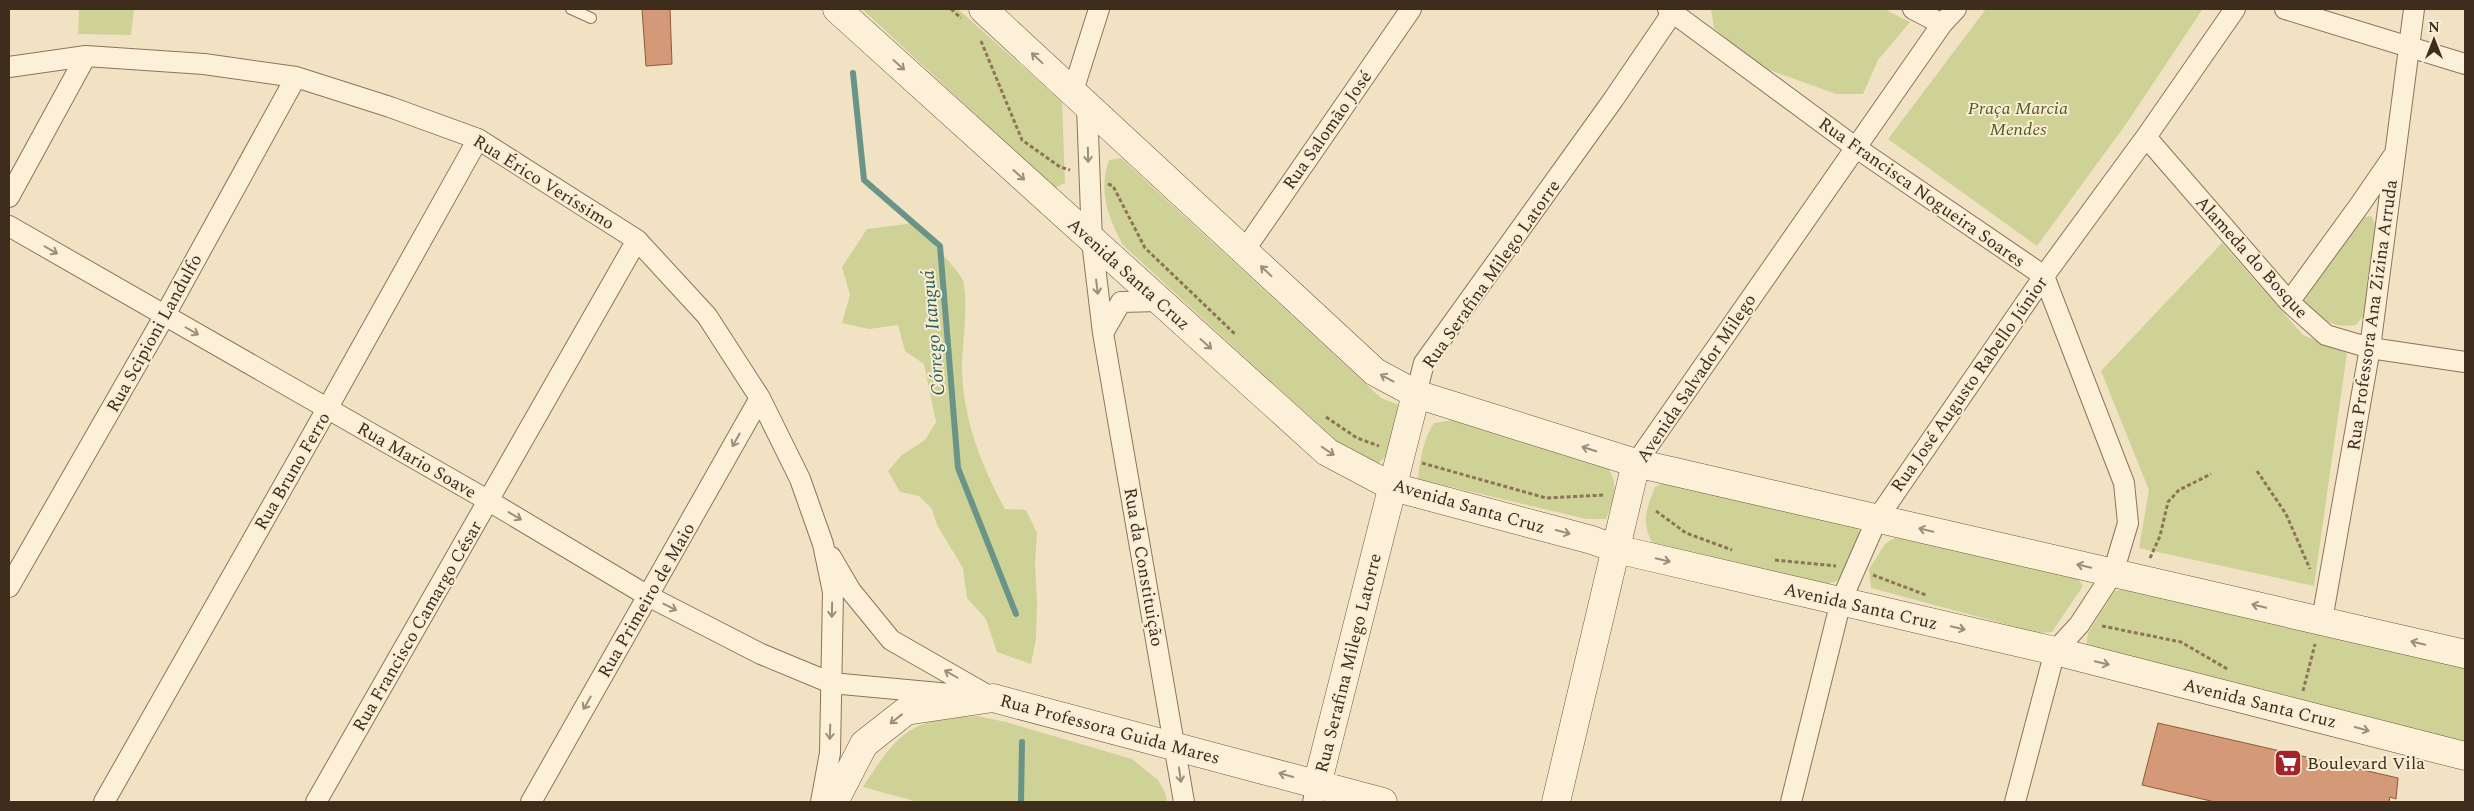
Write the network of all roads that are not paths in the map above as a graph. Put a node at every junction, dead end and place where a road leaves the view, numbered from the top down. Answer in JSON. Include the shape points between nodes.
{"nodes":[{"id":1,"x":571,"y":9,"type":"edge"},
{"id":2,"x":837,"y":9,"type":"edge"},
{"id":3,"x":1099,"y":9,"type":"edge"},
{"id":4,"x":1411,"y":9,"type":"edge"},
{"id":5,"x":1913,"y":9,"type":"edge"},
{"id":6,"x":1956,"y":9,"type":"edge"},
{"id":7,"x":2235,"y":9,"type":"edge"},
{"id":8,"x":2285,"y":9,"type":"edge"},
{"id":9,"x":2414,"y":9,"type":"edge"},
{"id":10,"x":1672,"y":10,"type":"edge"},
{"id":11,"x":591,"y":18,"type":"dead end"},
{"id":12,"x":975,"y":21,"type":"edge"},
{"id":13,"x":1942,"y":24,"type":"junction"},
{"id":14,"x":2409,"y":48,"type":"junction"},
{"id":15,"x":86,"y":56,"type":"junction"},
{"id":16,"x":2465,"y":64,"type":"edge"},
{"id":17,"x":9,"y":67,"type":"edge"},
{"id":18,"x":296,"y":77,"type":"junction"},
{"id":19,"x":1080,"y":99,"type":"junction"},
{"id":20,"x":2146,"y":137,"type":"junction"},
{"id":21,"x":478,"y":139,"type":"junction"},
{"id":22,"x":1855,"y":147,"type":"junction"},
{"id":23,"x":2395,"y":153,"type":"junction"},
{"id":24,"x":9,"y":197,"type":"edge"},
{"id":25,"x":2359,"y":206,"type":"junction"},
{"id":26,"x":2387,"y":220,"type":"junction"},
{"id":27,"x":9,"y":226,"type":"edge"},
{"id":28,"x":637,"y":240,"type":"junction"},
{"id":29,"x":1092,"y":241,"type":"junction"},
{"id":30,"x":1244,"y":251,"type":"junction"},
{"id":31,"x":2044,"y":276,"type":"junction"},
{"id":32,"x":1159,"y":302,"type":"junction"},
{"id":33,"x":2289,"y":302,"type":"junction"},
{"id":34,"x":165,"y":315,"type":"junction"},
{"id":35,"x":1103,"y":333,"type":"junction"},
{"id":36,"x":2370,"y":348,"type":"junction"},
{"id":37,"x":2465,"y":362,"type":"edge"},
{"id":38,"x":1416,"y":394,"type":"junction"},
{"id":39,"x":760,"y":398,"type":"junction"},
{"id":40,"x":327,"y":409,"type":"junction"},
{"id":41,"x":1636,"y":463,"type":"junction"},
{"id":42,"x":1393,"y":487,"type":"junction"},
{"id":43,"x":489,"y":500,"type":"junction"},
{"id":44,"x":1877,"y":518,"type":"junction"},
{"id":45,"x":824,"y":544,"type":"junction"},
{"id":46,"x":1616,"y":549,"type":"junction"},
{"id":47,"x":2113,"y":573,"type":"junction"},
{"id":48,"x":9,"y":587,"type":"edge"},
{"id":49,"x":648,"y":596,"type":"junction"},
{"id":50,"x":1841,"y":601,"type":"junction"},
{"id":51,"x":2324,"y":608,"type":"junction"},
{"id":52,"x":2055,"y":651,"type":"junction"},
{"id":53,"x":2465,"y":654,"type":"edge"},
{"id":54,"x":831,"y":683,"type":"junction"},
{"id":55,"x":993,"y":698,"type":"junction"},
{"id":56,"x":1176,"y":747,"type":"junction"},
{"id":57,"x":2465,"y":756,"type":"edge"},
{"id":58,"x":1315,"y":794,"type":"edge"},
{"id":59,"x":104,"y":802,"type":"edge"},
{"id":60,"x":316,"y":802,"type":"edge"},
{"id":61,"x":531,"y":802,"type":"edge"},
{"id":62,"x":821,"y":802,"type":"edge"},
{"id":63,"x":834,"y":802,"type":"edge"},
{"id":64,"x":1184,"y":802,"type":"edge"},
{"id":65,"x":1383,"y":802,"type":"edge"},
{"id":66,"x":1556,"y":802,"type":"edge"},
{"id":67,"x":1791,"y":802,"type":"edge"},
{"id":68,"x":2015,"y":802,"type":"edge"}],
"edges":[{"from":1,"to":11,"type":"lane"},
{"from":2,"to":29,"type":"main road","name":"Avenida Santa Cruz","one_way":true},
{"from":3,"to":19,"type":"street","name":"Rua da Constituição"},
{"from":4,"to":30,"type":"street","name":"Rua Salomão José"},
{"from":5,"to":13,"type":"street"},
{"from":6,"to":13,"type":"street","name":"Avenida Salvador Milego"},
{"from":7,"to":20,"type":"street","name":"Rua José Augusto Rabello Júnior"},
{"from":8,"to":14,"type":"street"},
{"from":9,"to":14,"type":"street","name":"Rua Professora Ana Zizina Arruda"},
{"from":10,"to":22,"type":"street","name":"Rua Francisca Nogueira Soares"},
{"from":10,"to":38,"type":"street","name":"Rua Serafina Milego Latorre","via":[[1613,100],[1424,363]]},
{"from":19,"to":12,"type":"main road","one_way":true},
{"from":13,"to":22,"type":"street","name":"Avenida Salvador Milego"},
{"from":14,"to":16,"type":"street"},
{"from":14,"to":23,"type":"street","name":"Rua Professora Ana Zizina Arruda"},
{"from":15,"to":17,"type":"street","name":"Rua Érico Veríssimo"},
{"from":15,"to":18,"type":"street","name":"Rua Érico Veríssimo","via":[[204,64]]},
{"from":15,"to":24,"type":"street"},
{"from":18,"to":21,"type":"street","name":"Rua Érico Veríssimo"},
{"from":18,"to":34,"type":"street","name":"Rua Scipioni Landulfo"},
{"from":19,"to":29,"type":"street","name":"Rua da Constituição","one_way":true},
{"from":19,"to":30,"type":"main road"},
{"from":20,"to":31,"type":"street","name":"Rua José Augusto Rabello Júnior"},
{"from":20,"to":33,"type":"street","name":"Alameda do Bosque"},
{"from":21,"to":28,"type":"street","name":"Rua Érico Veríssimo"},
{"from":21,"to":40,"type":"street","name":"Rua Bruno Ferro"},
{"from":22,"to":31,"type":"street","name":"Rua Francisca Nogueira Soares"},
{"from":22,"to":41,"type":"street","name":"Avenida Salvador Milego"},
{"from":23,"to":25,"type":"street"},
{"from":23,"to":26,"type":"street","name":"Rua Professora Ana Zizina Arruda"},
{"from":25,"to":26,"type":"street","via":[[2378,207]]},
{"from":25,"to":33,"type":"street"},
{"from":26,"to":36,"type":"street","name":"Rua Professora Ana Zizina Arruda"},
{"from":27,"to":34,"type":"street","name":"Rua Mario Soave","one_way":true},
{"from":28,"to":39,"type":"street","name":"Rua Érico Veríssimo","via":[[707,316]]},
{"from":28,"to":43,"type":"street","name":"Rua Francisco Camargo César"},
{"from":29,"to":32,"type":"main road","name":"Avenida Santa Cruz"},
{"from":29,"to":35,"type":"street","name":"Rua da Constituição","one_way":true},
{"from":38,"to":30,"type":"main road","one_way":true,"via":[[1375,372]]},
{"from":31,"to":44,"type":"street","name":"Rua José Augusto Rabello Júnior"},
{"from":31,"to":47,"type":"street","name":"Rua Francisca Nogueira Soares","via":[[2124,483],[2128,523]]},
{"from":32,"to":35,"type":"street","via":[[1121,302]]},
{"from":32,"to":42,"type":"main road","name":"Avenida Santa Cruz","one_way":true,"via":[[1327,452]]},
{"from":33,"to":36,"type":"street","name":"Alameda do Bosque","via":[[2326,335]]},
{"from":34,"to":40,"type":"street","name":"Rua Mario Soave","one_way":true},
{"from":34,"to":48,"type":"street","name":"Rua Scipioni Landulfo"},
{"from":35,"to":56,"type":"street","name":"Rua da Constituição"},
{"from":36,"to":37,"type":"street","name":"Alameda do Bosque"},
{"from":36,"to":51,"type":"street","name":"Rua Professora Ana Zizina Arruda"},
{"from":41,"to":38,"type":"main road","one_way":true},
{"from":38,"to":42,"type":"main road","name":"Rua Serafina Milego Latorre"},
{"from":39,"to":45,"type":"street","name":"Rua Érico Veríssimo","via":[[800,479]]},
{"from":39,"to":49,"type":"street","name":"Rua Primeiro de Maio","one_way":true},
{"from":40,"to":43,"type":"street","name":"Rua Mario Soave"},
{"from":40,"to":59,"type":"street","name":"Rua Bruno Ferro"},
{"from":41,"to":44,"type":"main road"},
{"from":41,"to":46,"type":"main road","name":"Avenida Salvador Milego"},
{"from":42,"to":46,"type":"main road","name":"Avenida Santa Cruz","one_way":true},
{"from":42,"to":58,"type":"main road","name":"Rua Serafina Milego Latorre"},
{"from":43,"to":49,"type":"street","name":"Rua Mario Soave","one_way":true},
{"from":43,"to":60,"type":"street","name":"Rua Francisco Camargo César"},
{"from":47,"to":44,"type":"main road","one_way":true},
{"from":44,"to":50,"type":"street","name":"Rua José Augusto Rabello Júnior"},
{"from":45,"to":54,"type":"street","name":"Rua Érico Veríssimo","one_way":true,"via":[[833,592]]},
{"from":55,"to":45,"type":"street","name":"Rua Érico Veríssimo","one_way":true,"via":[[891,640],[851,591]]},
{"from":46,"to":50,"type":"main road","name":"Avenida Santa Cruz","one_way":true},
{"from":46,"to":66,"type":"main road","name":"Avenida Salvador Milego"},
{"from":51,"to":47,"type":"main road","one_way":true},
{"from":47,"to":52,"type":"street","via":[[2079,624]]},
{"from":49,"to":54,"type":"street","name":"Rua Mario Soave","one_way":true,"via":[[761,654]]},
{"from":49,"to":61,"type":"street","name":"Rua Primeiro de Maio","one_way":true},
{"from":50,"to":52,"type":"main road","name":"Avenida Santa Cruz","one_way":true},
{"from":50,"to":67,"type":"street","name":"Rua José Augusto Rabello Júnior"},
{"from":53,"to":51,"type":"main road","one_way":true},
{"from":52,"to":57,"type":"main road","name":"Avenida Santa Cruz","one_way":true},
{"from":52,"to":68,"type":"street"},
{"from":54,"to":55,"type":"street","name":"Rua Professora Guida Mares"},
{"from":54,"to":62,"type":"street","name":"Rua Érico Veríssimo","one_way":true,"via":[[830,753]]},
{"from":55,"to":56,"type":"main road","name":"Rua Professora Guida Mares"},
{"from":55,"to":63,"type":"main road","one_way":true,"via":[[906,711],[864,744]]},
{"from":58,"to":56,"type":"main road","name":"Rua Professora Guida Mares","one_way":true},
{"from":56,"to":64,"type":"street","name":"Rua da Constituição","one_way":true},
{"from":58,"to":65,"type":"main road","name":"Rua Professora Guida Mares"}]}
